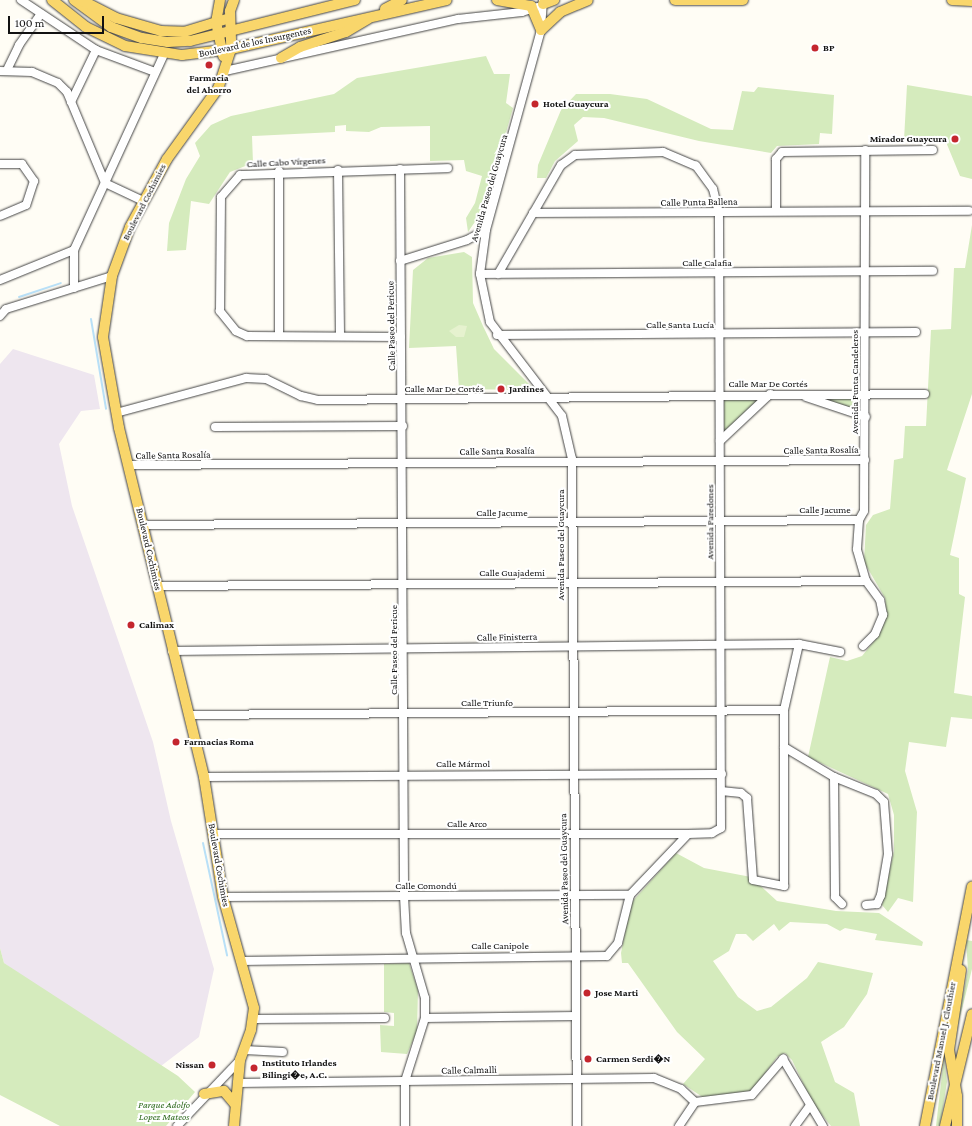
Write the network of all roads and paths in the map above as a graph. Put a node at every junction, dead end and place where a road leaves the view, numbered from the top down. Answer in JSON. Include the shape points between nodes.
{"nodes":[{"id":1,"x":21,"y":0,"type":"edge"},
{"id":2,"x":52,"y":0,"type":"edge"},
{"id":3,"x":74,"y":0,"type":"edge"},
{"id":4,"x":81,"y":0,"type":"edge"},
{"id":5,"x":220,"y":0,"type":"edge"},
{"id":6,"x":234,"y":0,"type":"edge"},
{"id":7,"x":355,"y":0,"type":"edge"},
{"id":8,"x":402,"y":0,"type":"edge"},
{"id":9,"x":446,"y":0,"type":"edge"},
{"id":10,"x":497,"y":0,"type":"edge"},
{"id":11,"x":554,"y":0,"type":"edge"},
{"id":12,"x":588,"y":0,"type":"edge"},
{"id":13,"x":675,"y":0,"type":"edge"},
{"id":14,"x":743,"y":0,"type":"edge"},
{"id":15,"x":952,"y":0,"type":"edge"},
{"id":16,"x":972,"y":1,"type":"edge"},
{"id":17,"x":543,"y":2,"type":"edge"},
{"id":18,"x":534,"y":8,"type":"junction"},
{"id":19,"x":41,"y":14,"type":"junction"},
{"id":20,"x":376,"y":14,"type":"junction"},
{"id":21,"x":230,"y":18,"type":"junction"},
{"id":22,"x":216,"y":22,"type":"junction"},
{"id":23,"x":542,"y":30,"type":"junction"},
{"id":24,"x":231,"y":31,"type":"junction"},
{"id":25,"x":218,"y":35,"type":"junction"},
{"id":26,"x":96,"y":50,"type":"junction"},
{"id":27,"x":226,"y":50,"type":"junction"},
{"id":28,"x":164,"y":54,"type":"junction"},
{"id":29,"x":281,"y":58,"type":"junction"},
{"id":30,"x":226,"y":66,"type":"junction"},
{"id":31,"x":4,"y":71,"type":"edge"},
{"id":32,"x":155,"y":72,"type":"junction"},
{"id":33,"x":71,"y":102,"type":"junction"},
{"id":34,"x":865,"y":150,"type":"junction"},
{"id":35,"x":932,"y":150,"type":"dead end"},
{"id":36,"x":0,"y":164,"type":"edge"},
{"id":37,"x":448,"y":168,"type":"dead end"},
{"id":38,"x":400,"y":169,"type":"junction"},
{"id":39,"x":338,"y":170,"type":"junction"},
{"id":40,"x":279,"y":171,"type":"junction"},
{"id":41,"x":105,"y":183,"type":"junction"},
{"id":42,"x":143,"y":201,"type":"junction"},
{"id":43,"x":776,"y":210,"type":"junction"},
{"id":44,"x":864,"y":210,"type":"junction"},
{"id":45,"x":969,"y":211,"type":"dead end"},
{"id":46,"x":719,"y":213,"type":"junction"},
{"id":47,"x":533,"y":214,"type":"junction"},
{"id":48,"x":0,"y":216,"type":"edge"},
{"id":49,"x":486,"y":230,"type":"junction"},
{"id":50,"x":74,"y":250,"type":"junction"},
{"id":51,"x":400,"y":261,"type":"junction"},
{"id":52,"x":865,"y":271,"type":"junction"},
{"id":53,"x":933,"y":271,"type":"dead end"},
{"id":54,"x":719,"y":273,"type":"junction"},
{"id":55,"x":480,"y":274,"type":"junction"},
{"id":56,"x":498,"y":274,"type":"junction"},
{"id":57,"x":112,"y":276,"type":"junction"},
{"id":58,"x":0,"y":280,"type":"edge"},
{"id":59,"x":74,"y":288,"type":"junction"},
{"id":60,"x":3,"y":308,"type":"edge"},
{"id":61,"x":0,"y":316,"type":"edge"},
{"id":62,"x":916,"y":332,"type":"dead end"},
{"id":63,"x":864,"y":333,"type":"junction"},
{"id":64,"x":340,"y":334,"type":"junction"},
{"id":65,"x":720,"y":334,"type":"junction"},
{"id":66,"x":497,"y":335,"type":"junction"},
{"id":67,"x":279,"y":336,"type":"junction"},
{"id":68,"x":401,"y":337,"type":"junction"},
{"id":69,"x":721,"y":394,"type":"junction"},
{"id":70,"x":770,"y":394,"type":"junction"},
{"id":71,"x":800,"y":394,"type":"junction"},
{"id":72,"x":925,"y":394,"type":"dead end"},
{"id":73,"x":866,"y":395,"type":"junction"},
{"id":74,"x":552,"y":399,"type":"junction"},
{"id":75,"x":402,"y":400,"type":"junction"},
{"id":76,"x":116,"y":413,"type":"junction"},
{"id":77,"x":866,"y":417,"type":"junction"},
{"id":78,"x":403,"y":426,"type":"junction"},
{"id":79,"x":215,"y":427,"type":"dead end"},
{"id":80,"x":720,"y":441,"type":"junction"},
{"id":81,"x":572,"y":459,"type":"junction"},
{"id":82,"x":865,"y":460,"type":"junction"},
{"id":83,"x":720,"y":461,"type":"junction"},
{"id":84,"x":403,"y":462,"type":"junction"},
{"id":85,"x":129,"y":465,"type":"junction"},
{"id":86,"x":859,"y":520,"type":"junction"},
{"id":87,"x":720,"y":521,"type":"junction"},
{"id":88,"x":404,"y":522,"type":"junction"},
{"id":89,"x":571,"y":523,"type":"junction"},
{"id":90,"x":144,"y":525,"type":"junction"},
{"id":91,"x":866,"y":581,"type":"junction"},
{"id":92,"x":720,"y":582,"type":"junction"},
{"id":93,"x":571,"y":583,"type":"junction"},
{"id":94,"x":404,"y":584,"type":"junction"},
{"id":95,"x":158,"y":586,"type":"junction"},
{"id":96,"x":799,"y":644,"type":"junction"},
{"id":97,"x":572,"y":646,"type":"junction"},
{"id":98,"x":720,"y":646,"type":"junction"},
{"id":99,"x":862,"y":646,"type":"dead end"},
{"id":100,"x":404,"y":648,"type":"junction"},
{"id":101,"x":172,"y":651,"type":"junction"},
{"id":102,"x":840,"y":652,"type":"dead end"},
{"id":103,"x":721,"y":710,"type":"junction"},
{"id":104,"x":784,"y":710,"type":"junction"},
{"id":105,"x":404,"y":712,"type":"junction"},
{"id":106,"x":572,"y":713,"type":"junction"},
{"id":107,"x":190,"y":715,"type":"junction"},
{"id":108,"x":784,"y":747,"type":"junction"},
{"id":109,"x":404,"y":774,"type":"junction"},
{"id":110,"x":573,"y":774,"type":"junction"},
{"id":111,"x":722,"y":774,"type":"junction"},
{"id":112,"x":204,"y":777,"type":"junction"},
{"id":113,"x":834,"y":777,"type":"junction"},
{"id":114,"x":721,"y":791,"type":"junction"},
{"id":115,"x":720,"y":830,"type":"joint"},
{"id":116,"x":213,"y":834,"type":"junction"},
{"id":117,"x":574,"y":834,"type":"junction"},
{"id":118,"x":688,"y":834,"type":"junction"},
{"id":119,"x":404,"y":835,"type":"junction"},
{"id":120,"x":972,"y":887,"type":"edge"},
{"id":121,"x":575,"y":895,"type":"junction"},
{"id":122,"x":630,"y":895,"type":"junction"},
{"id":123,"x":404,"y":896,"type":"junction"},
{"id":124,"x":223,"y":897,"type":"junction"},
{"id":125,"x":842,"y":904,"type":"dead end"},
{"id":126,"x":866,"y":905,"type":"dead end"},
{"id":127,"x":414,"y":956,"type":"junction"},
{"id":128,"x":575,"y":956,"type":"junction"},
{"id":129,"x":958,"y":956,"type":"junction"},
{"id":130,"x":241,"y":961,"type":"junction"},
{"id":131,"x":972,"y":1014,"type":"edge"},
{"id":132,"x":576,"y":1016,"type":"junction"},
{"id":133,"x":386,"y":1018,"type":"dead end"},
{"id":134,"x":425,"y":1018,"type":"junction"},
{"id":135,"x":254,"y":1019,"type":"junction"},
{"id":136,"x":283,"y":1052,"type":"dead end"},
{"id":137,"x":242,"y":1055,"type":"junction"},
{"id":138,"x":577,"y":1078,"type":"junction"},
{"id":139,"x":953,"y":1079,"type":"junction"},
{"id":140,"x":405,"y":1081,"type":"junction"},
{"id":141,"x":237,"y":1083,"type":"junction"},
{"id":142,"x":204,"y":1094,"type":"junction"},
{"id":143,"x":695,"y":1102,"type":"junction"},
{"id":144,"x":234,"y":1103,"type":"junction"},
{"id":145,"x":809,"y":1107,"type":"junction"},
{"id":146,"x":177,"y":1126,"type":"edge"},
{"id":147,"x":234,"y":1126,"type":"edge"},
{"id":148,"x":405,"y":1126,"type":"edge"},
{"id":149,"x":577,"y":1126,"type":"edge"},
{"id":150,"x":679,"y":1126,"type":"edge"},
{"id":151,"x":795,"y":1126,"type":"edge"},
{"id":152,"x":823,"y":1126,"type":"edge"},
{"id":153,"x":926,"y":1126,"type":"edge"},
{"id":154,"x":945,"y":1126,"type":"edge"},
{"id":155,"x":956,"y":1126,"type":"edge"}],
"edges":[{"from":1,"to":19,"type":"street"},
{"from":2,"to":28,"type":"main road","name":"Boulevard de los Insurgentes","via":[[97,34],[130,48]]},
{"from":3,"to":25,"type":"main road","name":"Boulevard de los Insurgentes","via":[[100,21],[142,38],[168,42]]},
{"from":4,"to":22,"type":"main road","via":[[116,18],[162,31],[184,32]]},
{"from":5,"to":22,"type":"main road"},
{"from":6,"to":21,"type":"main road"},
{"from":7,"to":24,"type":"main road","name":"Boulevard de los Insurgentes"},
{"from":8,"to":20,"type":"main road"},
{"from":9,"to":20,"type":"main road","name":"Boulevard de los Insurgentes"},
{"from":10,"to":18,"type":"main road","via":[[522,2]]},
{"from":11,"to":17,"type":"main road"},
{"from":12,"to":23,"type":"main road","via":[[560,12]]},
{"from":13,"to":14,"type":"main road"},
{"from":15,"to":16,"type":"main road"},
{"from":17,"to":18,"type":"street"},
{"from":17,"to":23,"type":"street","name":"Avenida Paseo del Guaycura"},
{"from":18,"to":23,"type":"main road"},
{"from":18,"to":29,"type":"street","via":[[458,19]]},
{"from":19,"to":26,"type":"street"},
{"from":19,"to":31,"type":"street"},
{"from":20,"to":27,"type":"main road","name":"Boulevard de los Insurgentes"},
{"from":20,"to":29,"type":"main road","via":[[346,32],[300,47]]},
{"from":21,"to":22,"type":"main road"},
{"from":21,"to":24,"type":"main road"},
{"from":22,"to":25,"type":"main road"},
{"from":23,"to":49,"type":"street","name":"Avenida Paseo del Guaycura"},
{"from":24,"to":25,"type":"main road","name":"Boulevard de los Insurgentes"},
{"from":24,"to":27,"type":"main road"},
{"from":25,"to":27,"type":"main road"},
{"from":26,"to":32,"type":"street"},
{"from":26,"to":33,"type":"street"},
{"from":27,"to":28,"type":"main road","name":"Boulevard de los Insurgentes"},
{"from":27,"to":30,"type":"main road"},
{"from":28,"to":32,"type":"street"},
{"from":29,"to":30,"type":"street"},
{"from":30,"to":42,"type":"main road","name":"Boulevard Cochimies","via":[[219,87],[166,159]]},
{"from":31,"to":33,"type":"street","via":[[32,72],[47,78],[67,92]]},
{"from":32,"to":41,"type":"street"},
{"from":33,"to":41,"type":"street"},
{"from":34,"to":35,"type":"street"},
{"from":34,"to":43,"type":"street","via":[[782,152],[776,159]]},
{"from":34,"to":44,"type":"street","name":"Avenida Punta Candeleros"},
{"from":36,"to":48,"type":"street","via":[[22,164],[32,173],[34,189],[26,205]]},
{"from":37,"to":38,"type":"street","name":"Calle Cabo Vírgenes"},
{"from":38,"to":39,"type":"street","name":"Calle Cabo Vírgenes"},
{"from":38,"to":51,"type":"street","name":"Calle Paseo del Pericue"},
{"from":39,"to":40,"type":"street","name":"Calle Cabo Vírgenes"},
{"from":39,"to":64,"type":"street"},
{"from":40,"to":67,"type":"street"},
{"from":40,"to":67,"type":"street","name":"Calle Cabo Vírgenes","via":[[240,175],[221,197],[220,311],[231,327],[248,336]]},
{"from":41,"to":42,"type":"street"},
{"from":41,"to":50,"type":"street"},
{"from":42,"to":57,"type":"main road","name":"Boulevard Cochimies"},
{"from":43,"to":44,"type":"street","name":"Calle Punta Ballena"},
{"from":43,"to":46,"type":"street","name":"Calle Punta Ballena"},
{"from":44,"to":45,"type":"street","name":"Calle Punta Ballena"},
{"from":44,"to":52,"type":"street","name":"Avenida Punta Candeleros"},
{"from":46,"to":47,"type":"street","name":"Calle Punta Ballena"},
{"from":46,"to":47,"type":"street","name":"Avenida Paredones","via":[[713,189],[696,166],[683,157],[663,152],[569,158]]},
{"from":46,"to":54,"type":"street","name":"Avenida Paredones"},
{"from":47,"to":56,"type":"street"},
{"from":49,"to":51,"type":"street","via":[[467,240]]},
{"from":49,"to":55,"type":"street","name":"Avenida Paseo del Guaycura"},
{"from":50,"to":58,"type":"street"},
{"from":50,"to":59,"type":"street"},
{"from":51,"to":68,"type":"street","name":"Calle Paseo del Pericue"},
{"from":52,"to":53,"type":"street","name":"Calle Calafia"},
{"from":52,"to":54,"type":"street","name":"Calle Calafia"},
{"from":52,"to":63,"type":"street","name":"Avenida Punta Candeleros"},
{"from":54,"to":56,"type":"street","name":"Calle Calafia"},
{"from":54,"to":65,"type":"street","name":"Avenida Paredones"},
{"from":55,"to":56,"type":"street","name":"Calle Calafia"},
{"from":55,"to":66,"type":"street","name":"Avenida Paseo del Guaycura","via":[[486,310]]},
{"from":57,"to":59,"type":"street"},
{"from":57,"to":76,"type":"main road","name":"Boulevard Cochimies","via":[[102,337]]},
{"from":59,"to":60,"type":"street"},
{"from":60,"to":61,"type":"street"},
{"from":62,"to":63,"type":"street","name":"Calle Santa Lucía"},
{"from":63,"to":65,"type":"street","name":"Calle Santa Lucía"},
{"from":63,"to":73,"type":"street","name":"Avenida Punta Candeleros"},
{"from":64,"to":67,"type":"street"},
{"from":64,"to":68,"type":"street"},
{"from":65,"to":66,"type":"street","name":"Calle Santa Lucía"},
{"from":65,"to":69,"type":"street","name":"Avenida Paredones"},
{"from":66,"to":74,"type":"street","name":"Avenida Paseo del Guaycura"},
{"from":68,"to":75,"type":"street","name":"Calle Paseo del Pericue"},
{"from":69,"to":70,"type":"street","name":"Calle Mar De Cortés"},
{"from":69,"to":74,"type":"street","name":"Calle Mar De Cortés"},
{"from":69,"to":80,"type":"street","name":"Avenida Paredones"},
{"from":70,"to":71,"type":"street","name":"Calle Mar De Cortés"},
{"from":70,"to":80,"type":"street"},
{"from":71,"to":73,"type":"street","name":"Calle Mar De Cortés"},
{"from":71,"to":77,"type":"street"},
{"from":72,"to":73,"type":"street","name":"Calle Mar De Cortés"},
{"from":73,"to":77,"type":"street","name":"Avenida Punta Candeleros"},
{"from":74,"to":75,"type":"street","name":"Calle Mar De Cortés"},
{"from":74,"to":81,"type":"street","name":"Avenida Paseo del Guaycura","via":[[567,427]]},
{"from":75,"to":76,"type":"street","name":"Calle Mar De Cortés","via":[[311,399],[266,379],[246,378]]},
{"from":75,"to":78,"type":"street","name":"Calle Paseo del Pericue"},
{"from":76,"to":85,"type":"main road","name":"Boulevard Cochimies"},
{"from":77,"to":82,"type":"street","name":"Avenida Punta Candeleros"},
{"from":78,"to":79,"type":"street"},
{"from":78,"to":84,"type":"street","name":"Calle Paseo del Pericue"},
{"from":80,"to":83,"type":"street","name":"Avenida Paredones"},
{"from":81,"to":83,"type":"street","name":"Calle Santa Rosalía"},
{"from":81,"to":84,"type":"street","name":"Calle Santa Rosalía"},
{"from":81,"to":89,"type":"street","name":"Avenida Paseo del Guaycura"},
{"from":82,"to":83,"type":"street","name":"Calle Santa Rosalía"},
{"from":82,"to":86,"type":"street","name":"Avenida Punta Candeleros","via":[[864,511]]},
{"from":83,"to":87,"type":"street","name":"Avenida Paredones"},
{"from":84,"to":85,"type":"street","name":"Calle Santa Rosalía"},
{"from":84,"to":88,"type":"street","name":"Calle Paseo del Pericue"},
{"from":85,"to":90,"type":"main road","name":"Boulevard Cochimies"},
{"from":86,"to":87,"type":"street","name":"Calle Jacume"},
{"from":86,"to":91,"type":"street","name":"Avenida Punta Candeleros","via":[[857,549]]},
{"from":87,"to":89,"type":"street","name":"Calle Jacume"},
{"from":87,"to":92,"type":"street","name":"Avenida Paredones"},
{"from":88,"to":89,"type":"street","name":"Calle Jacume"},
{"from":88,"to":90,"type":"street","name":"Calle Jacume"},
{"from":88,"to":94,"type":"street","name":"Calle Paseo del Pericue"},
{"from":89,"to":93,"type":"street","name":"Avenida Paseo del Guaycura"},
{"from":90,"to":95,"type":"main road","name":"Boulevard Cochimies"},
{"from":91,"to":92,"type":"street","name":"Calle Guajademi"},
{"from":91,"to":99,"type":"street","name":"Avenida Punta Candeleros","via":[[880,600],[882,615],[875,634]]},
{"from":92,"to":93,"type":"street","name":"Calle Guajademi"},
{"from":92,"to":98,"type":"street","name":"Avenida Paredones"},
{"from":93,"to":94,"type":"street","name":"Calle Guajademi"},
{"from":93,"to":97,"type":"street","name":"Avenida Paseo del Guaycura"},
{"from":94,"to":95,"type":"street","name":"Calle Guajademi"},
{"from":94,"to":100,"type":"street","name":"Calle Paseo del Pericue"},
{"from":95,"to":101,"type":"main road","name":"Boulevard Cochimies"},
{"from":96,"to":98,"type":"street","name":"Calle Finisterra"},
{"from":96,"to":102,"type":"street","name":"Calle Finisterra"},
{"from":96,"to":104,"type":"street"},
{"from":97,"to":98,"type":"street","name":"Calle Finisterra"},
{"from":97,"to":100,"type":"street","name":"Calle Finisterra"},
{"from":97,"to":106,"type":"street","name":"Avenida Paseo del Guaycura"},
{"from":98,"to":103,"type":"street","name":"Avenida Paredones"},
{"from":100,"to":101,"type":"street","name":"Calle Finisterra"},
{"from":100,"to":105,"type":"street","name":"Calle Paseo del Pericue"},
{"from":101,"to":107,"type":"main road","name":"Boulevard Cochimies"},
{"from":103,"to":104,"type":"street","name":"Calle Triunfo"},
{"from":103,"to":106,"type":"street","name":"Calle Triunfo"},
{"from":103,"to":111,"type":"street","name":"Avenida Paredones"},
{"from":104,"to":108,"type":"street"},
{"from":105,"to":106,"type":"street","name":"Calle Triunfo"},
{"from":105,"to":107,"type":"street","name":"Calle Triunfo"},
{"from":105,"to":109,"type":"street","name":"Calle Paseo del Pericue"},
{"from":106,"to":110,"type":"street","name":"Avenida Paseo del Guaycura"},
{"from":107,"to":112,"type":"main road","name":"Boulevard Cochimies"},
{"from":108,"to":113,"type":"street"},
{"from":108,"to":114,"type":"street","via":[[784,886],[756,882],[750,872],[747,798],[742,793]]},
{"from":109,"to":110,"type":"street","name":"Calle Mármol"},
{"from":109,"to":112,"type":"street","name":"Calle Mármol"},
{"from":109,"to":119,"type":"street","name":"Calle Paseo del Pericue"},
{"from":110,"to":111,"type":"street","name":"Calle Mármol"},
{"from":110,"to":117,"type":"street","name":"Avenida Paseo del Guaycura"},
{"from":111,"to":114,"type":"street","name":"Avenida Paredones"},
{"from":112,"to":116,"type":"main road","name":"Boulevard Cochimies"},
{"from":113,"to":125,"type":"street","via":[[835,897]]},
{"from":113,"to":126,"type":"street","via":[[876,794],[884,802],[888,854],[877,904]]},
{"from":114,"to":115,"type":"street","name":"Avenida Paredones"},
{"from":115,"to":118,"type":"street","name":"Calle Arco"},
{"from":116,"to":119,"type":"street","name":"Calle Arco"},
{"from":116,"to":124,"type":"main road","name":"Boulevard Cochimies"},
{"from":117,"to":118,"type":"street","name":"Calle Arco"},
{"from":117,"to":119,"type":"street","name":"Calle Arco"},
{"from":117,"to":121,"type":"street","name":"Avenida Paseo del Guaycura"},
{"from":118,"to":122,"type":"street","name":"Calle Canipole"},
{"from":119,"to":123,"type":"street","name":"Calle Paseo del Pericue"},
{"from":120,"to":129,"type":"main road","name":"Boulevard Manuel J. Clouthier"},
{"from":121,"to":122,"type":"street","name":"Calle Comondú"},
{"from":121,"to":123,"type":"street","name":"Calle Comondú"},
{"from":121,"to":128,"type":"street","name":"Avenida Paseo del Guaycura"},
{"from":122,"to":128,"type":"street","name":"Calle Canipole","via":[[618,943],[611,954]]},
{"from":123,"to":124,"type":"street","name":"Calle Comondú"},
{"from":123,"to":127,"type":"street","name":"Calle Paseo del Pericue","via":[[406,933]]},
{"from":124,"to":130,"type":"main road","name":"Boulevard Cochimies"},
{"from":127,"to":128,"type":"street","name":"Calle Canipole"},
{"from":127,"to":130,"type":"street","name":"Calle Canipole"},
{"from":127,"to":134,"type":"street","name":"Calle Paseo del Pericue","via":[[423,986]]},
{"from":128,"to":132,"type":"street","name":"Avenida Paseo del Guaycura"},
{"from":129,"to":139,"type":"main road","name":"Boulevard Manuel J. Clouthier","via":[[961,972],[949,1050]]},
{"from":129,"to":153,"type":"main road","name":"Boulevard Manuel J. Clouthier"},
{"from":130,"to":135,"type":"main road","name":"Boulevard Cochimies","via":[[252,998]]},
{"from":131,"to":139,"type":"main road","name":"Boulevard Manuel J. Clouthier"},
{"from":132,"to":134,"type":"street"},
{"from":132,"to":138,"type":"street","name":"Avenida Paseo del Guaycura"},
{"from":133,"to":135,"type":"street"},
{"from":134,"to":140,"type":"street","name":"Calle Paseo del Pericue"},
{"from":135,"to":137,"type":"main road","name":"Boulevard Cochimies"},
{"from":136,"to":137,"type":"street"},
{"from":137,"to":141,"type":"main road","name":"Boulevard Cochimies"},
{"from":137,"to":142,"type":"street"},
{"from":138,"to":140,"type":"street","name":"Calle Calmalli"},
{"from":138,"to":143,"type":"street","name":"Calle Calmalli","via":[[663,1080]]},
{"from":138,"to":149,"type":"street","name":"Avenida Paseo del Guaycura"},
{"from":139,"to":154,"type":"main road","name":"Boulevard Manuel J. Clouthier"},
{"from":139,"to":155,"type":"main road","name":"Boulevard Manuel J. Clouthier"},
{"from":140,"to":141,"type":"street","name":"Calle Calmalli"},
{"from":140,"to":148,"type":"street","name":"Calle Paseo del Pericue"},
{"from":141,"to":144,"type":"main road","name":"Boulevard Cochimies"},
{"from":142,"to":144,"type":"main road","via":[[224,1091]]},
{"from":142,"to":146,"type":"street"},
{"from":143,"to":145,"type":"street","via":[[752,1095],[783,1059],[790,1066]]},
{"from":143,"to":150,"type":"street"},
{"from":144,"to":147,"type":"main road","name":"Boulevard Cochimies"},
{"from":145,"to":151,"type":"street"},
{"from":145,"to":152,"type":"street"}]}
